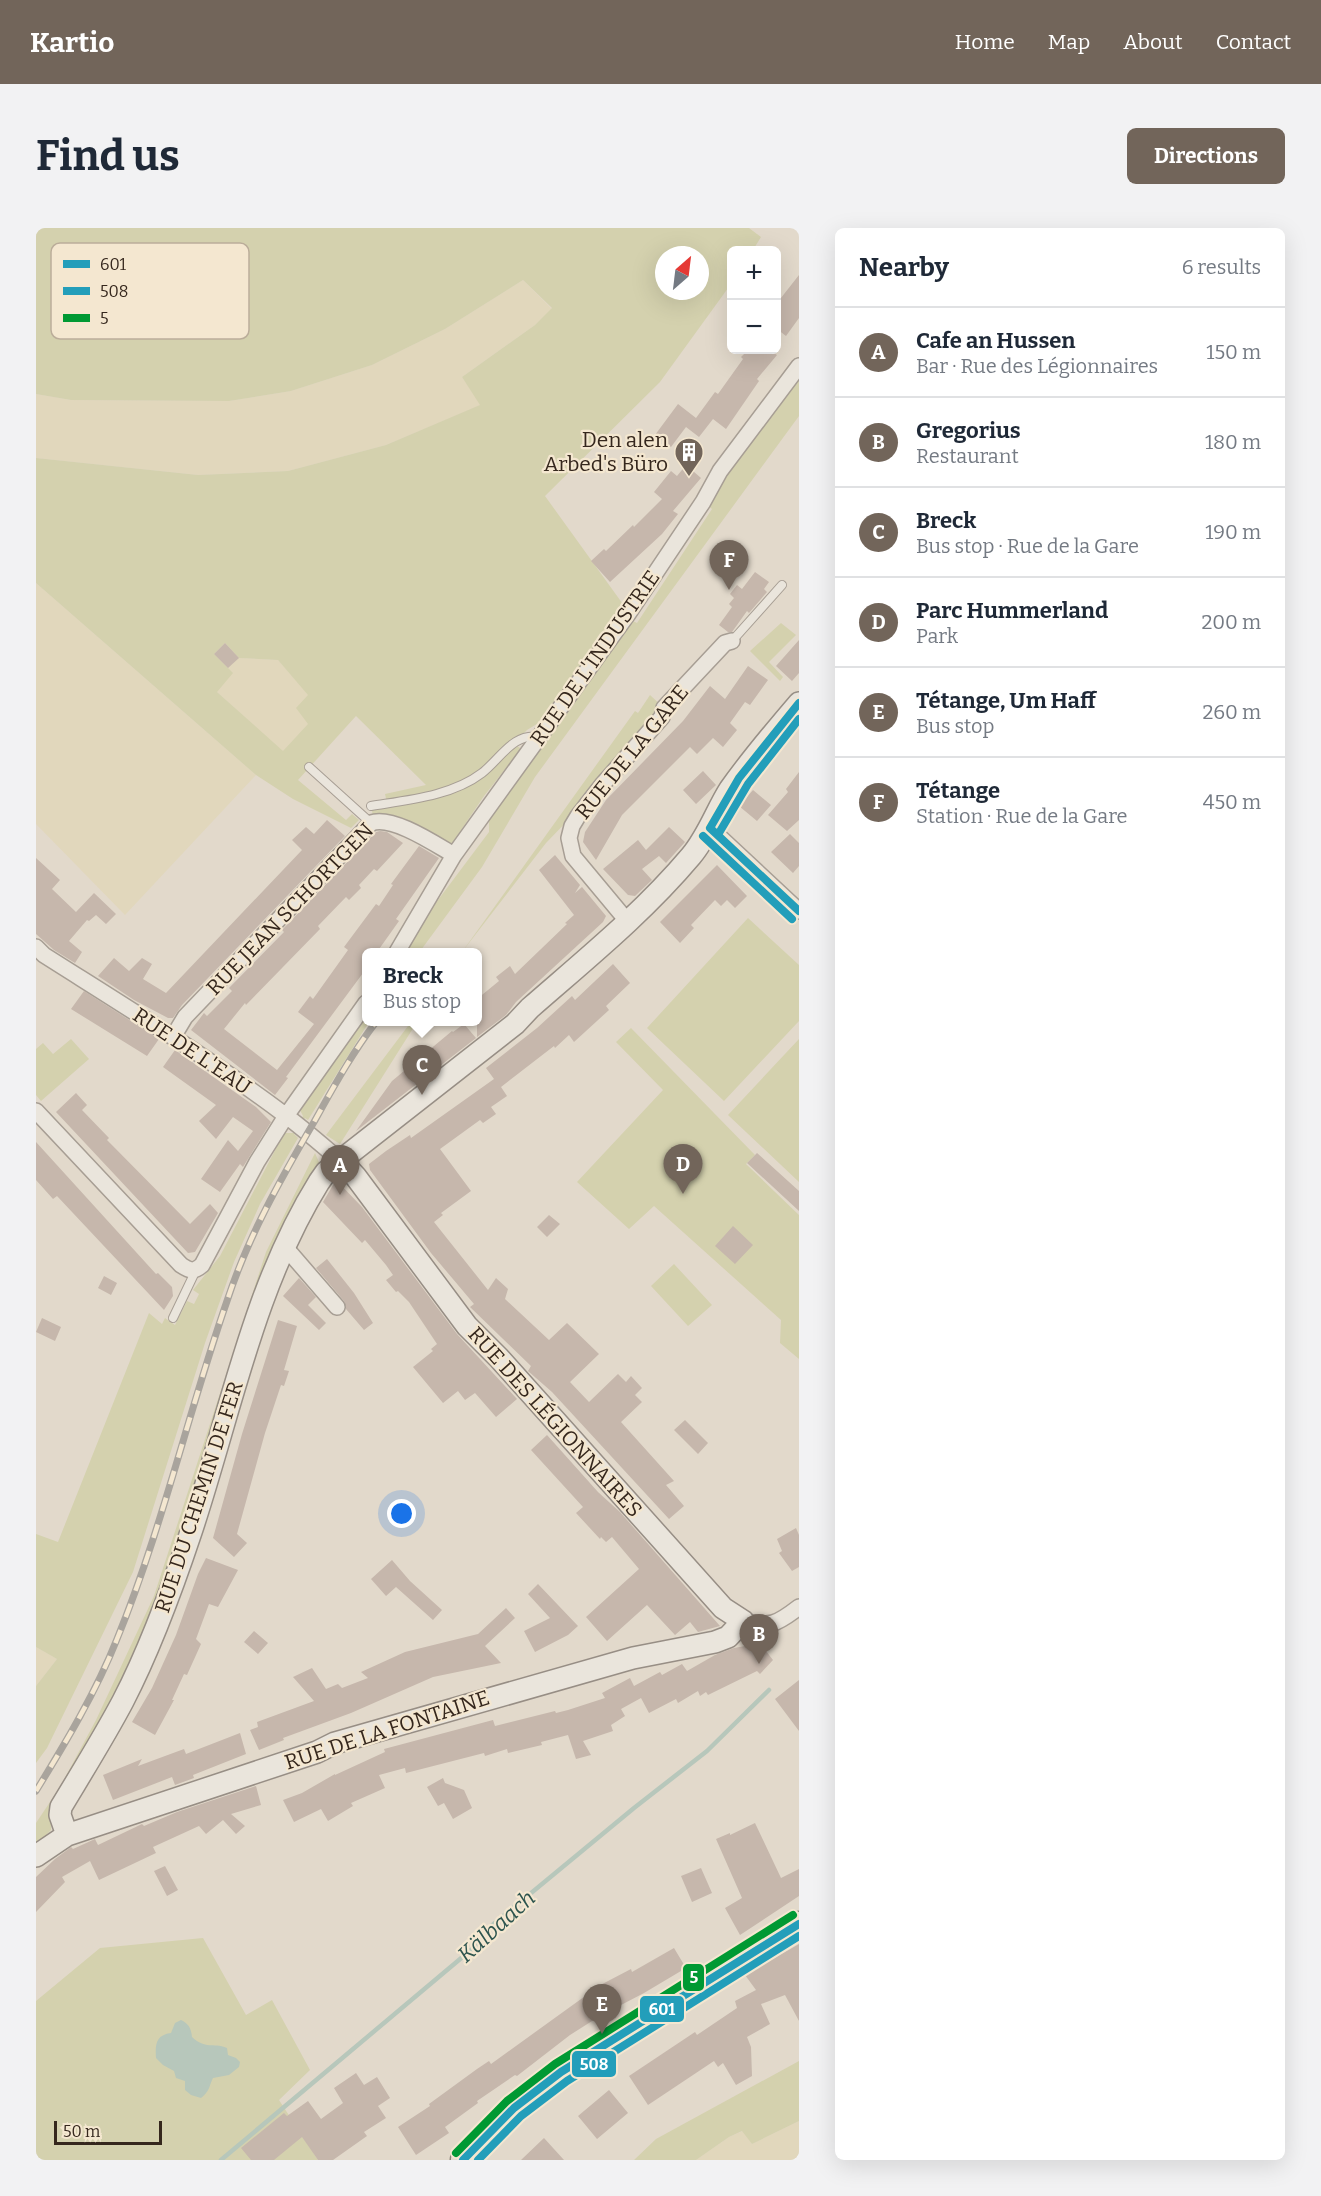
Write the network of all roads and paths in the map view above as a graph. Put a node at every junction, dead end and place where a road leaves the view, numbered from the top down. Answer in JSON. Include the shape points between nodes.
{"nodes":[{"id":1,"x":799,"y":366,"type":"edge"},
{"id":2,"x":782,"y":585,"type":"dead end"},
{"id":3,"x":732,"y":641,"type":"joint"},
{"id":4,"x":799,"y":703,"type":"edge"},
{"id":5,"x":539,"y":737,"type":"junction"},
{"id":6,"x":309,"y":767,"type":"dead end"},
{"id":7,"x":371,"y":806,"type":"dead end"},
{"id":8,"x":371,"y":823,"type":"junction"},
{"id":9,"x":710,"y":828,"type":"junction"},
{"id":10,"x":454,"y":855,"type":"junction"},
{"id":11,"x":799,"y":911,"type":"edge"},
{"id":12,"x":628,"y":922,"type":"junction"},
{"id":13,"x":399,"y":948,"type":"edge"},
{"id":14,"x":39,"y":955,"type":"edge"},
{"id":15,"x":362,"y":1009,"type":"edge"},
{"id":16,"x":173,"y":1037,"type":"junction"},
{"id":17,"x":36,"y":1111,"type":"edge"},
{"id":18,"x":286,"y":1116,"type":"junction"},
{"id":19,"x":342,"y":1161,"type":"junction"},
{"id":20,"x":285,"y":1247,"type":"junction"},
{"id":21,"x":196,"y":1270,"type":"junction"},
{"id":22,"x":337,"y":1307,"type":"dead end"},
{"id":23,"x":173,"y":1318,"type":"dead end"},
{"id":24,"x":799,"y":1607,"type":"edge"},
{"id":25,"x":743,"y":1621,"type":"junction"},
{"id":26,"x":67,"y":1835,"type":"junction"},
{"id":27,"x":36,"y":1856,"type":"edge"},
{"id":28,"x":799,"y":1924,"type":"edge"},
{"id":29,"x":463,"y":2160,"type":"edge"}],
"edges":[{"from":1,"to":5,"type":"street","name":"RUE DE L'INDUSTRIE","via":[[720,471],[628,614]]},
{"from":2,"to":3,"type":"lane","name":"RUE DE LA GARE"},
{"from":3,"to":12,"type":"street","name":"RUE DE LA GARE","via":[[725,643],[664,708],[662,717],[572,826],[568,838],[573,856]]},
{"from":4,"to":9,"type":"main road","via":[[730,790]]},
{"from":5,"to":7,"type":"lane","via":[[531,735],[514,743],[483,772],[452,789]]},
{"from":5,"to":10,"type":"street","name":"RUE DE L'INDUSTRIE"},
{"from":6,"to":8,"type":"lane"},
{"from":8,"to":10,"type":"street","name":"RUE JEAN SCHORTGEN","via":[[391,823]]},
{"from":8,"to":16,"type":"street","name":"RUE JEAN SCHORTGEN","via":[[185,1017]]},
{"from":9,"to":11,"type":"street"},
{"from":9,"to":12,"type":"main road","via":[[692,855]]},
{"from":10,"to":13,"type":"street","name":"RUE DE L'INDUSTRIE"},
{"from":12,"to":19,"type":"main road","via":[[515,1024]]},
{"from":14,"to":16,"type":"street","name":"RUE DE L'EAU"},
{"from":15,"to":18,"type":"street"},
{"from":16,"to":18,"type":"street","name":"RUE DE L'EAU"},
{"from":17,"to":21,"type":"street","via":[[181,1265]]},
{"from":18,"to":19,"type":"street","name":"RUE DE L'EAU"},
{"from":18,"to":21,"type":"street"},
{"from":19,"to":20,"type":"main road","name":"RUE DU CHEMIN DE FER","via":[[318,1182]]},
{"from":19,"to":25,"type":"main road","name":"RUE DES LÉGIONNAIRES","via":[[467,1326],[723,1608]]},
{"from":20,"to":22,"type":"street"},
{"from":20,"to":26,"type":"main road","name":"RUE DU CHEMIN DE FER","via":[[254,1324],[191,1532],[156,1627],[123,1702],[61,1807]]},
{"from":21,"to":23,"type":"lane"},
{"from":24,"to":25,"type":"street","via":[[772,1624],[762,1626]]},
{"from":25,"to":26,"type":"main road","name":"RUE DE LA FONTAINE","via":[[728,1637],[715,1642],[633,1658],[373,1731]]},
{"from":26,"to":27,"type":"main road","name":"RUE DE LA FONTAINE"},
{"from":28,"to":29,"type":"main road","via":[[561,2072],[514,2108]]}]}
